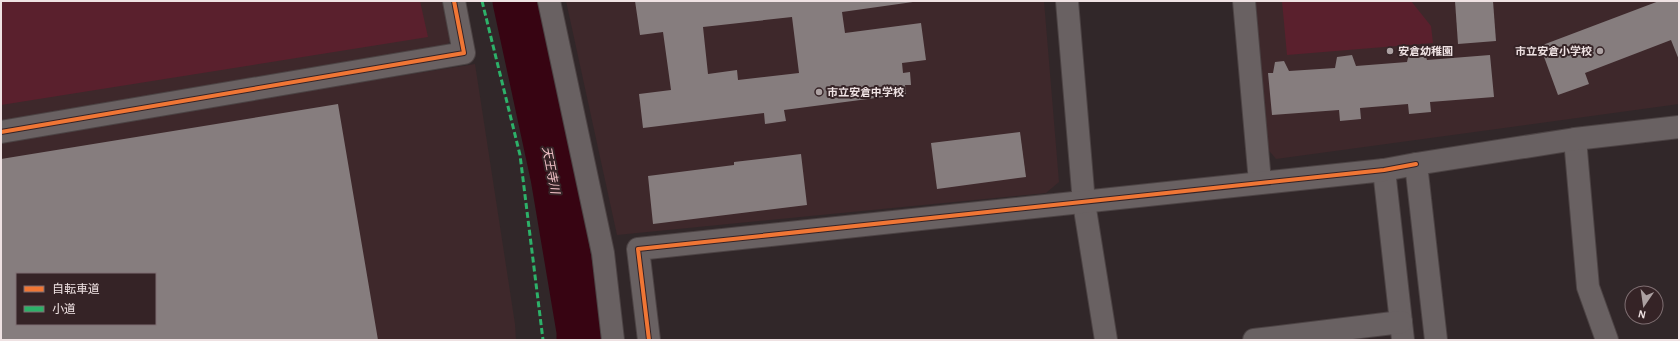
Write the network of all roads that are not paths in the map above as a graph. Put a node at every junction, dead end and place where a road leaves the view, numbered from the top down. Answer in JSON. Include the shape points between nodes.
{"nodes":[{"id":1,"x":454,"y":1,"type":"edge"},
{"id":2,"x":549,"y":1,"type":"edge"},
{"id":3,"x":1067,"y":1,"type":"edge"},
{"id":4,"x":1244,"y":1,"type":"edge"},
{"id":5,"x":1679,"y":127,"type":"edge"},
{"id":6,"x":1,"y":132,"type":"edge"},
{"id":7,"x":1575,"y":139,"type":"junction"},
{"id":8,"x":1416,"y":164,"type":"junction"},
{"id":9,"x":1384,"y":170,"type":"junction"},
{"id":10,"x":1260,"y":182,"type":"junction"},
{"id":11,"x":1084,"y":203,"type":"junction"},
{"id":12,"x":1402,"y":331,"type":"edge"},
{"id":13,"x":613,"y":340,"type":"edge"},
{"id":14,"x":649,"y":340,"type":"edge"},
{"id":15,"x":1106,"y":340,"type":"edge"},
{"id":16,"x":1254,"y":340,"type":"edge"},
{"id":17,"x":1436,"y":340,"type":"edge"},
{"id":18,"x":1607,"y":340,"type":"edge"}],
"edges":[{"from":1,"to":6,"type":"street","via":[[464,53]]},
{"from":2,"to":13,"type":"street","via":[[603,253]]},
{"from":3,"to":11,"type":"street"},
{"from":4,"to":10,"type":"street"},
{"from":5,"to":7,"type":"street"},
{"from":7,"to":8,"type":"street"},
{"from":7,"to":18,"type":"street","via":[[1588,287]]},
{"from":8,"to":9,"type":"street"},
{"from":8,"to":17,"type":"street"},
{"from":9,"to":10,"type":"street"},
{"from":9,"to":12,"type":"street"},
{"from":10,"to":11,"type":"street"},
{"from":11,"to":14,"type":"street","via":[[638,249]]},
{"from":11,"to":15,"type":"street"},
{"from":12,"to":16,"type":"street"}]}
